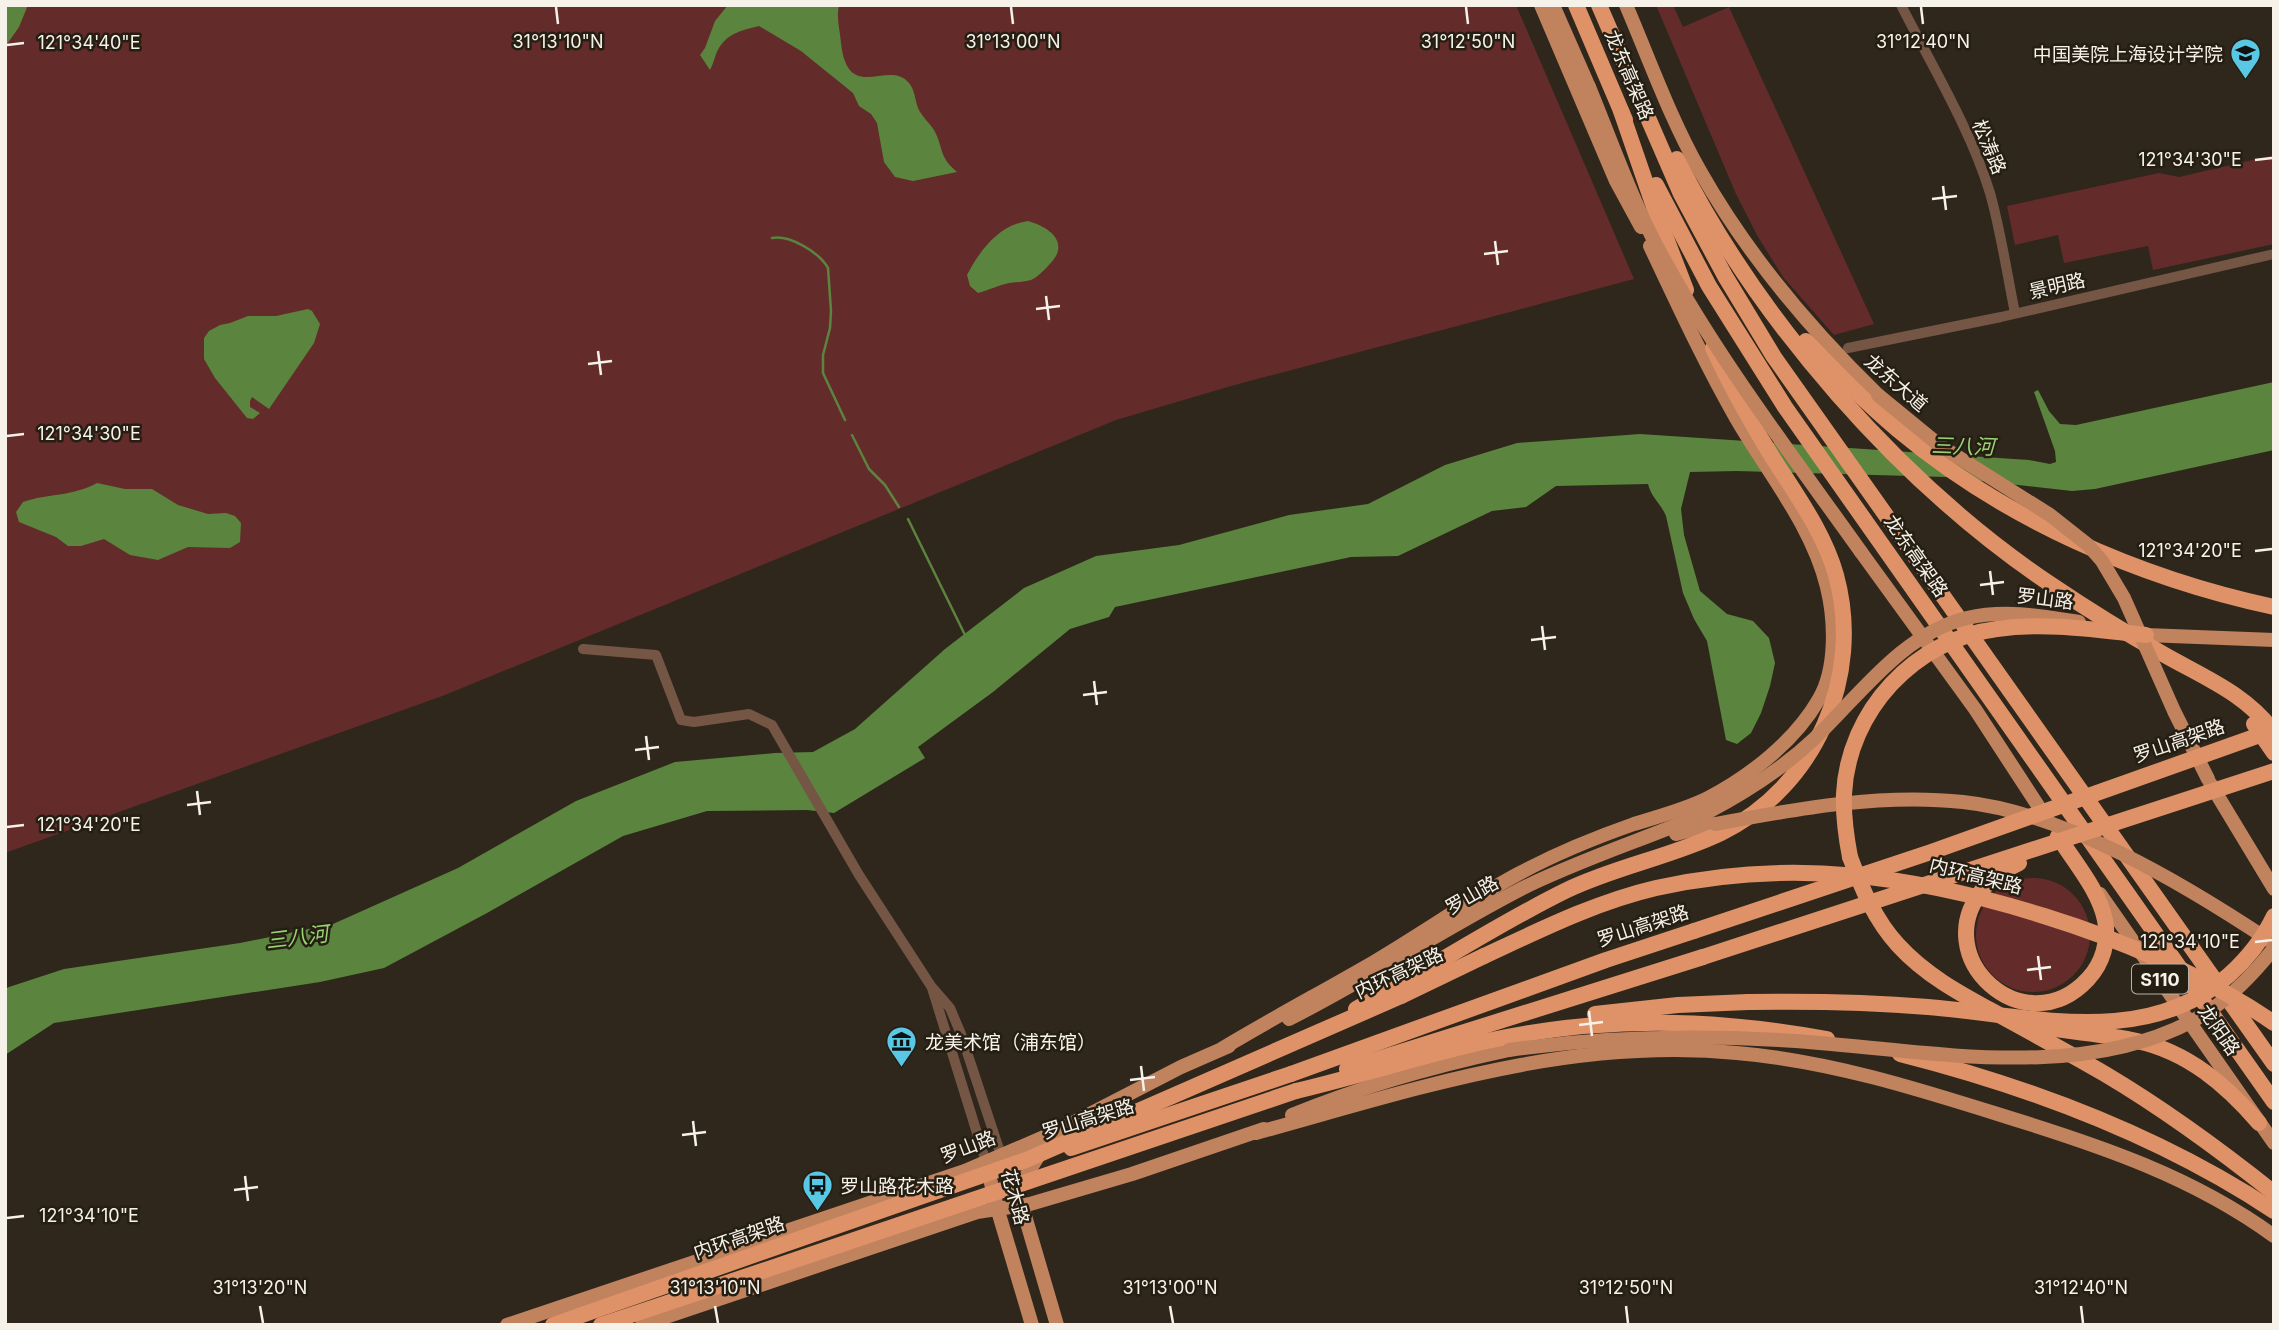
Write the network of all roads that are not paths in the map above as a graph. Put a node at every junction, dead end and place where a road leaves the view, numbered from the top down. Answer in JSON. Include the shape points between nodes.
{"nodes":[{"id":1,"x":1541,"y":5,"type":"edge"},
{"id":2,"x":1553,"y":5,"type":"edge"},
{"id":3,"x":1576,"y":5,"type":"edge"},
{"id":4,"x":1626,"y":5,"type":"edge"},
{"id":5,"x":1901,"y":5,"type":"edge"},
{"id":6,"x":1602,"y":11,"type":"edge"},
{"id":7,"x":1620,"y":111,"type":"junction"},
{"id":8,"x":2274,"y":254,"type":"edge"},
{"id":9,"x":2015,"y":313,"type":"junction"},
{"id":10,"x":1848,"y":348,"type":"dead end"},
{"id":11,"x":1865,"y":402,"type":"junction"},
{"id":12,"x":1811,"y":531,"type":"junction"},
{"id":13,"x":2274,"y":607,"type":"edge"},
{"id":14,"x":2146,"y":635,"type":"junction"},
{"id":15,"x":2274,"y":640,"type":"edge"},
{"id":16,"x":583,"y":649,"type":"dead end"},
{"id":17,"x":2166,"y":656,"type":"junction"},
{"id":18,"x":2274,"y":731,"type":"edge"},
{"id":19,"x":2274,"y":753,"type":"edge"},
{"id":20,"x":2274,"y":771,"type":"edge"},
{"id":21,"x":2153,"y":812,"type":"junction"},
{"id":22,"x":2058,"y":836,"type":"junction"},
{"id":23,"x":1607,"y":853,"type":"junction"},
{"id":24,"x":2274,"y":889,"type":"edge"},
{"id":25,"x":2274,"y":916,"type":"edge"},
{"id":26,"x":2274,"y":946,"type":"edge"},
{"id":27,"x":931,"y":986,"type":"junction"},
{"id":28,"x":2010,"y":1021,"type":"junction"},
{"id":29,"x":2274,"y":1023,"type":"edge"},
{"id":30,"x":1461,"y":1032,"type":"junction"},
{"id":31,"x":1223,"y":1048,"type":"junction"},
{"id":32,"x":1282,"y":1048,"type":"junction"},
{"id":33,"x":2274,"y":1064,"type":"edge"},
{"id":34,"x":1296,"y":1091,"type":"junction"},
{"id":35,"x":2274,"y":1102,"type":"edge"},
{"id":36,"x":2259,"y":1123,"type":"junction"},
{"id":37,"x":1051,"y":1133,"type":"junction"},
{"id":38,"x":1256,"y":1133,"type":"junction"},
{"id":39,"x":2274,"y":1143,"type":"edge"},
{"id":40,"x":1001,"y":1155,"type":"junction"},
{"id":41,"x":1026,"y":1160,"type":"junction"},
{"id":42,"x":986,"y":1162,"type":"junction"},
{"id":43,"x":2274,"y":1193,"type":"edge"},
{"id":44,"x":1018,"y":1199,"type":"junction"},
{"id":45,"x":998,"y":1211,"type":"junction"},
{"id":46,"x":2274,"y":1211,"type":"edge"},
{"id":47,"x":2274,"y":1236,"type":"edge"},
{"id":48,"x":507,"y":1325,"type":"edge"},
{"id":49,"x":553,"y":1325,"type":"edge"},
{"id":50,"x":601,"y":1325,"type":"edge"},
{"id":51,"x":642,"y":1325,"type":"edge"},
{"id":52,"x":1032,"y":1325,"type":"edge"},
{"id":53,"x":1057,"y":1325,"type":"edge"}],
"edges":[{"from":1,"to":12,"type":"main road","via":[[1616,181],[1732,411]]},
{"from":2,"to":22,"type":"main road","bridge":true,"via":[[1633,196],[1676,281],[1861,552],[1968,699]]},
{"from":3,"to":7,"type":"highway","name":"龙东高架路"},
{"from":4,"to":11,"type":"main road","name":"龙东大道","via":[[1705,179],[1744,243],[1835,353]]},
{"from":5,"to":9,"type":"street","name":"松涛路","via":[[1983,174]]},
{"from":6,"to":11,"type":"highway","via":[[1686,177],[1752,283]]},
{"from":6,"to":33,"type":"highway","name":"龙东高架路","via":[[1676,183],[1748,315]]},
{"from":7,"to":12,"type":"highway","via":[[1689,295],[1738,398]]},
{"from":7,"to":35,"type":"highway","name":"龙东高架路","via":[[1703,276],[1785,407]]},
{"from":8,"to":9,"type":"street","name":"景明路"},
{"from":9,"to":10,"type":"street","name":"景明路"},
{"from":11,"to":13,"type":"highway","via":[[1936,459],[2025,515],[2154,573]]},
{"from":11,"to":17,"type":"highway","via":[[1950,506],[2039,577]]},
{"from":11,"to":24,"type":"main road","name":"龙东大道","bridge":true,"via":[[2071,530],[2095,553],[2115,580],[2208,779]]},
{"from":12,"to":31,"type":"main road","via":[[1827,587],[1832,629],[1829,665],[1819,699],[1771,754],[1706,798],[1586,842],[1506,881]]},
{"from":12,"to":32,"type":"highway","bridge":true,"via":[[1831,561],[1840,592],[1844,643],[1832,707],[1810,754],[1772,798],[1739,823],[1702,841],[1605,874],[1531,909]]},
{"from":14,"to":15,"type":"main road","name":"罗山路"},
{"from":14,"to":23,"type":"main road","name":"罗山路","bridge":true,"via":[[2012,613],[1948,624],[1897,655],[1812,741],[1751,788],[1708,812]]},
{"from":14,"to":28,"type":"highway","bridge":true,"via":[[2056,626],[1965,635],[1923,656],[1887,688],[1859,731],[1849,761],[1844,824],[1850,857],[1864,892],[1879,920],[1922,967]]},
{"from":16,"to":27,"type":"street","via":[[656,655],[681,720],[749,714],[772,725]]},
{"from":17,"to":18,"type":"highway","via":[[2224,686]]},
{"from":17,"to":19,"type":"highway","via":[[2237,707]]},
{"from":18,"to":41,"type":"highway","name":"罗山高架路","bridge":true,"via":[[1606,960],[1291,1074],[1081,1146]]},
{"from":20,"to":21,"type":"highway","bridge":true},
{"from":21,"to":22,"type":"highway","bridge":true,"via":[[2001,872],[1977,897],[1966,931],[1974,965],[2003,995],[2028,1003],[2054,1000],[2077,989],[2093,973],[2104,951],[2105,919],[2093,892]]},
{"from":21,"to":30,"type":"highway","bridge":true},
{"from":22,"to":36,"type":"main road","name":"龙阳路","number":"S110"},
{"from":23,"to":26,"type":"main road","bridge":true,"via":[[1715,824],[1782,813],[1899,800],[1964,802],[2040,820],[2109,849],[2203,899]]},
{"from":23,"to":31,"type":"main road","name":"罗山路","via":[[1520,890],[1336,995]]},
{"from":25,"to":30,"type":"highway","bridge":true,"via":[[2246,960],[2218,984],[2187,1004],[2156,1016],[2124,1021],[2059,1021],[1886,1004],[1748,1002],[1636,1009]]},
{"from":26,"to":38,"type":"main road","bridge":true,"via":[[2243,984],[2197,1018],[2150,1038],[2094,1051],[2000,1056],[1650,1036],[1567,1042],[1419,1071],[1346,1093]]},
{"from":27,"to":40,"type":"street","name":"花木路","via":[[950,1008],[961,1034]]},
{"from":27,"to":42,"type":"street","name":"花木路"},
{"from":28,"to":36,"type":"highway","via":[[2139,1041],[2172,1052],[2222,1084]]},
{"from":28,"to":43,"type":"highway","via":[[2107,1075]]},
{"from":29,"to":32,"type":"highway","name":"内环高架路","bridge":true,"via":[[2221,989],[2151,954],[2039,914],[1917,883],[1780,872],[1684,883],[1595,907]]},
{"from":30,"to":34,"type":"highway","via":[[1346,1069]]},
{"from":31,"to":37,"type":"main road","name":"罗山路"},
{"from":32,"to":41,"type":"highway","name":"内环高架路","bridge":true},
{"from":34,"to":46,"type":"highway","name":"内环高架路","via":[[1463,1046],[1570,1027],[1661,1021],[1757,1028],[1903,1055],[2028,1093],[2137,1137]]},
{"from":34,"to":50,"type":"highway","name":"内环高架路","bridge":true},
{"from":36,"to":39,"type":"main road","name":"龙阳路","number":"S110"},
{"from":37,"to":40,"type":"main road","name":"罗山路"},
{"from":37,"to":44,"type":"main road"},
{"from":38,"to":44,"type":"main road","via":[[1132,1174]]},
{"from":38,"to":47,"type":"main road","via":[[1456,1077],[1528,1062],[1638,1051],[1736,1052],[1860,1073],[2093,1144],[2174,1176]]},
{"from":40,"to":42,"type":"main road","name":"罗山路"},
{"from":40,"to":44,"type":"main road","name":"花木路"},
{"from":41,"to":49,"type":"highway","name":"内环高架路","bridge":true},
{"from":42,"to":45,"type":"main road","name":"花木路"},
{"from":42,"to":48,"type":"main road","name":"罗山路"},
{"from":44,"to":45,"type":"main road"},
{"from":44,"to":53,"type":"main road","name":"花木路"},
{"from":45,"to":51,"type":"main road","via":[[977,1212]]},
{"from":45,"to":52,"type":"main road","name":"花木路"}]}
